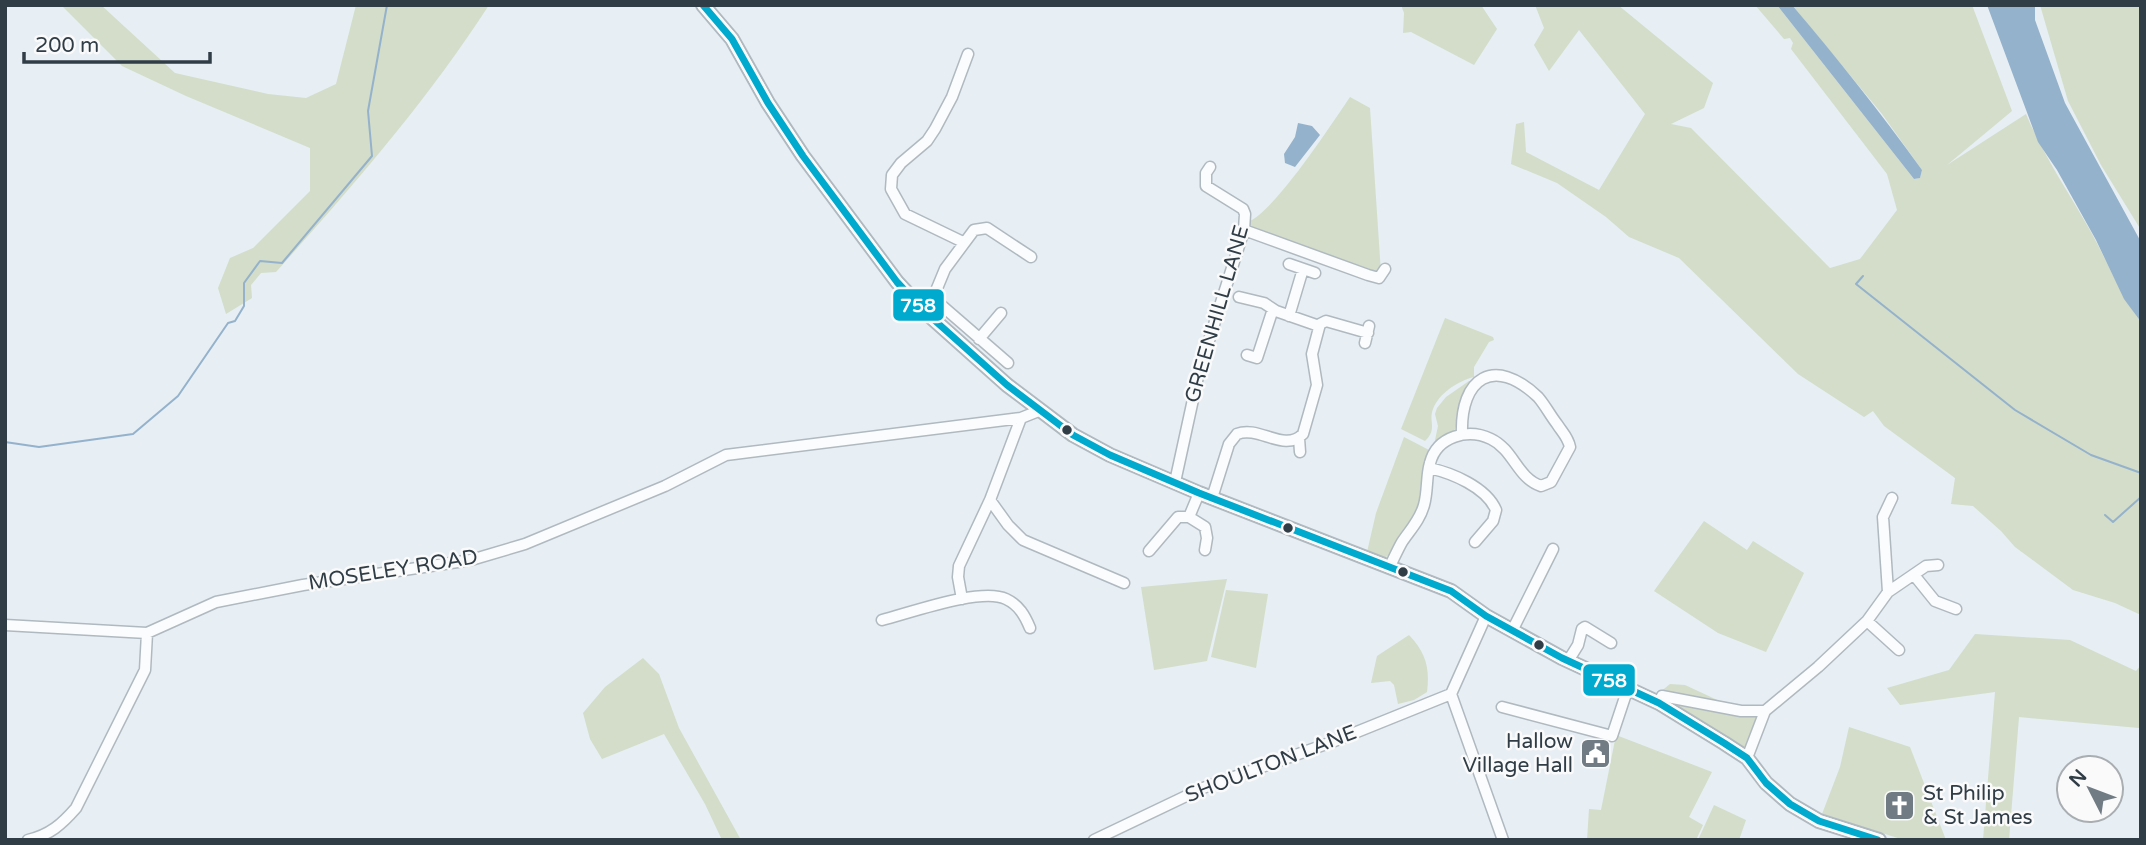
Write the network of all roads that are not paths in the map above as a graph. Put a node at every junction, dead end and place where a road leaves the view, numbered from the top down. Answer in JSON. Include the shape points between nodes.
{"nodes":[{"id":1,"x":703,"y":5,"type":"edge"},
{"id":2,"x":968,"y":54,"type":"dead end"},
{"id":3,"x":1210,"y":167,"type":"dead end"},
{"id":4,"x":1244,"y":230,"type":"junction"},
{"id":5,"x":963,"y":242,"type":"junction"},
{"id":6,"x":1031,"y":257,"type":"dead end"},
{"id":7,"x":1289,"y":264,"type":"dead end"},
{"id":8,"x":1303,"y":269,"type":"junction"},
{"id":9,"x":1385,"y":269,"type":"dead end"},
{"id":10,"x":1315,"y":273,"type":"dead end"},
{"id":11,"x":1239,"y":297,"type":"dead end"},
{"id":12,"x":933,"y":298,"type":"junction"},
{"id":13,"x":1273,"y":309,"type":"junction"},
{"id":14,"x":923,"y":310,"type":"junction"},
{"id":15,"x":1001,"y":313,"type":"dead end"},
{"id":16,"x":1289,"y":316,"type":"junction"},
{"id":17,"x":1319,"y":326,"type":"junction"},
{"id":18,"x":1367,"y":334,"type":"dead end"},
{"id":19,"x":979,"y":339,"type":"junction"},
{"id":20,"x":1247,"y":355,"type":"dead end"},
{"id":21,"x":1008,"y":363,"type":"dead end"},
{"id":22,"x":1041,"y":410,"type":"junction"},
{"id":23,"x":1020,"y":418,"type":"junction"},
{"id":24,"x":1462,"y":434,"type":"junction"},
{"id":25,"x":1299,"y":438,"type":"junction"},
{"id":26,"x":1300,"y":452,"type":"dead end"},
{"id":27,"x":1429,"y":468,"type":"junction"},
{"id":28,"x":1175,"y":482,"type":"junction"},
{"id":29,"x":1199,"y":493,"type":"junction"},
{"id":30,"x":1212,"y":498,"type":"junction"},
{"id":31,"x":1892,"y":498,"type":"dead end"},
{"id":32,"x":990,"y":500,"type":"junction"},
{"id":33,"x":1189,"y":517,"type":"junction"},
{"id":34,"x":1475,"y":542,"type":"dead end"},
{"id":35,"x":1553,"y":549,"type":"dead end"},
{"id":36,"x":1205,"y":550,"type":"dead end"},
{"id":37,"x":1149,"y":551,"type":"dead end"},
{"id":38,"x":1938,"y":565,"type":"dead end"},
{"id":39,"x":1390,"y":566,"type":"junction"},
{"id":40,"x":1914,"y":575,"type":"junction"},
{"id":41,"x":1124,"y":583,"type":"dead end"},
{"id":42,"x":1888,"y":592,"type":"junction"},
{"id":43,"x":962,"y":599,"type":"junction"},
{"id":44,"x":1956,"y":609,"type":"dead end"},
{"id":45,"x":1486,"y":616,"type":"junction"},
{"id":46,"x":884,"y":621,"type":"dead end"},
{"id":47,"x":1867,"y":621,"type":"junction"},
{"id":48,"x":5,"y":625,"type":"edge"},
{"id":49,"x":1026,"y":626,"type":"dead end"},
{"id":50,"x":1512,"y":631,"type":"junction"},
{"id":51,"x":147,"y":633,"type":"junction"},
{"id":52,"x":1611,"y":643,"type":"dead end"},
{"id":53,"x":1899,"y":650,"type":"dead end"},
{"id":54,"x":1568,"y":661,"type":"junction"},
{"id":55,"x":1628,"y":688,"type":"junction"},
{"id":56,"x":1451,"y":694,"type":"junction"},
{"id":57,"x":1659,"y":703,"type":"junction"},
{"id":58,"x":1502,"y":707,"type":"dead end"},
{"id":59,"x":1765,"y":711,"type":"junction"},
{"id":60,"x":1747,"y":758,"type":"junction"},
{"id":61,"x":28,"y":840,"type":"edge"},
{"id":62,"x":1094,"y":840,"type":"edge"},
{"id":63,"x":1503,"y":840,"type":"edge"},
{"id":64,"x":1879,"y":840,"type":"edge"}],
"edges":[{"from":1,"to":14,"type":"main road","via":[[732,39],[803,156]]},
{"from":2,"to":5,"type":"street","via":[[935,129],[892,175],[891,189],[905,214]]},
{"from":3,"to":4,"type":"street","name":"GREENHILL LANE","via":[[1206,186],[1243,209]]},
{"from":4,"to":9,"type":"street","via":[[1368,275],[1379,278]]},
{"from":4,"to":28,"type":"street","name":"GREENHILL LANE","via":[[1199,372]]},
{"from":5,"to":6,"type":"street","via":[[974,230],[988,228]]},
{"from":5,"to":12,"type":"street"},
{"from":7,"to":8,"type":"street"},
{"from":8,"to":10,"type":"street"},
{"from":8,"to":16,"type":"street"},
{"from":11,"to":13,"type":"street"},
{"from":12,"to":14,"type":"street"},
{"from":12,"to":19,"type":"street"},
{"from":13,"to":16,"type":"street"},
{"from":13,"to":20,"type":"street","via":[[1257,358]]},
{"from":14,"to":22,"type":"main road"},
{"from":15,"to":19,"type":"street"},
{"from":16,"to":17,"type":"street"},
{"from":17,"to":18,"type":"street","via":[[1326,321]]},
{"from":17,"to":25,"type":"street","via":[[1311,354],[1317,385]]},
{"from":19,"to":21,"type":"street"},
{"from":22,"to":23,"type":"street","name":"MOSELEY ROAD"},
{"from":22,"to":28,"type":"main road","via":[[1110,455]]},
{"from":23,"to":32,"type":"street"},
{"from":23,"to":51,"type":"street","name":"MOSELEY ROAD","via":[[726,455],[665,486],[525,544],[471,561],[303,584],[216,602]]},
{"from":24,"to":24,"type":"street","via":[[1500,445],[1527,479],[1541,486],[1551,482],[1570,447],[1536,396],[1499,374],[1485,377],[1472,390],[1464,408]]},
{"from":24,"to":27,"type":"street","via":[[1443,442]]},
{"from":25,"to":26,"type":"street"},
{"from":25,"to":30,"type":"street","via":[[1237,433],[1229,444]]},
{"from":27,"to":34,"type":"street","via":[[1461,480],[1493,503],[1493,522]]},
{"from":27,"to":39,"type":"street","via":[[1424,505]]},
{"from":28,"to":29,"type":"main road"},
{"from":29,"to":30,"type":"main road"},
{"from":29,"to":33,"type":"street"},
{"from":30,"to":39,"type":"main road"},
{"from":31,"to":42,"type":"street","via":[[1883,517]]},
{"from":32,"to":41,"type":"street","via":[[1023,540]]},
{"from":32,"to":43,"type":"street","via":[[959,566]]},
{"from":33,"to":36,"type":"street","via":[[1205,527]]},
{"from":33,"to":37,"type":"street","via":[[1178,517]]},
{"from":35,"to":50,"type":"street"},
{"from":38,"to":40,"type":"street","via":[[1926,566]]},
{"from":39,"to":45,"type":"main road","via":[[1451,591]]},
{"from":40,"to":42,"type":"street"},
{"from":40,"to":44,"type":"street","via":[[1935,601]]},
{"from":42,"to":47,"type":"street"},
{"from":43,"to":46,"type":"street"},
{"from":43,"to":49,"type":"street","via":[[1003,597],[1020,609]]},
{"from":45,"to":50,"type":"main road"},
{"from":45,"to":56,"type":"street"},
{"from":47,"to":53,"type":"street"},
{"from":47,"to":59,"type":"street"},
{"from":48,"to":51,"type":"street"},
{"from":50,"to":54,"type":"main road"},
{"from":51,"to":61,"type":"street","via":[[145,670],[76,808],[59,827]]},
{"from":52,"to":54,"type":"street","via":[[1585,627]]},
{"from":54,"to":55,"type":"main road"},
{"from":55,"to":57,"type":"main road"},
{"from":55,"to":58,"type":"street","via":[[1612,736]]},
{"from":56,"to":62,"type":"street","name":"SHOULTON LANE","via":[[1203,788]]},
{"from":56,"to":63,"type":"street"},
{"from":57,"to":59,"type":"street","via":[[1662,696]]},
{"from":57,"to":60,"type":"main road"},
{"from":59,"to":60,"type":"street"},
{"from":60,"to":64,"type":"main road","via":[[1790,804],[1819,821]]}]}
